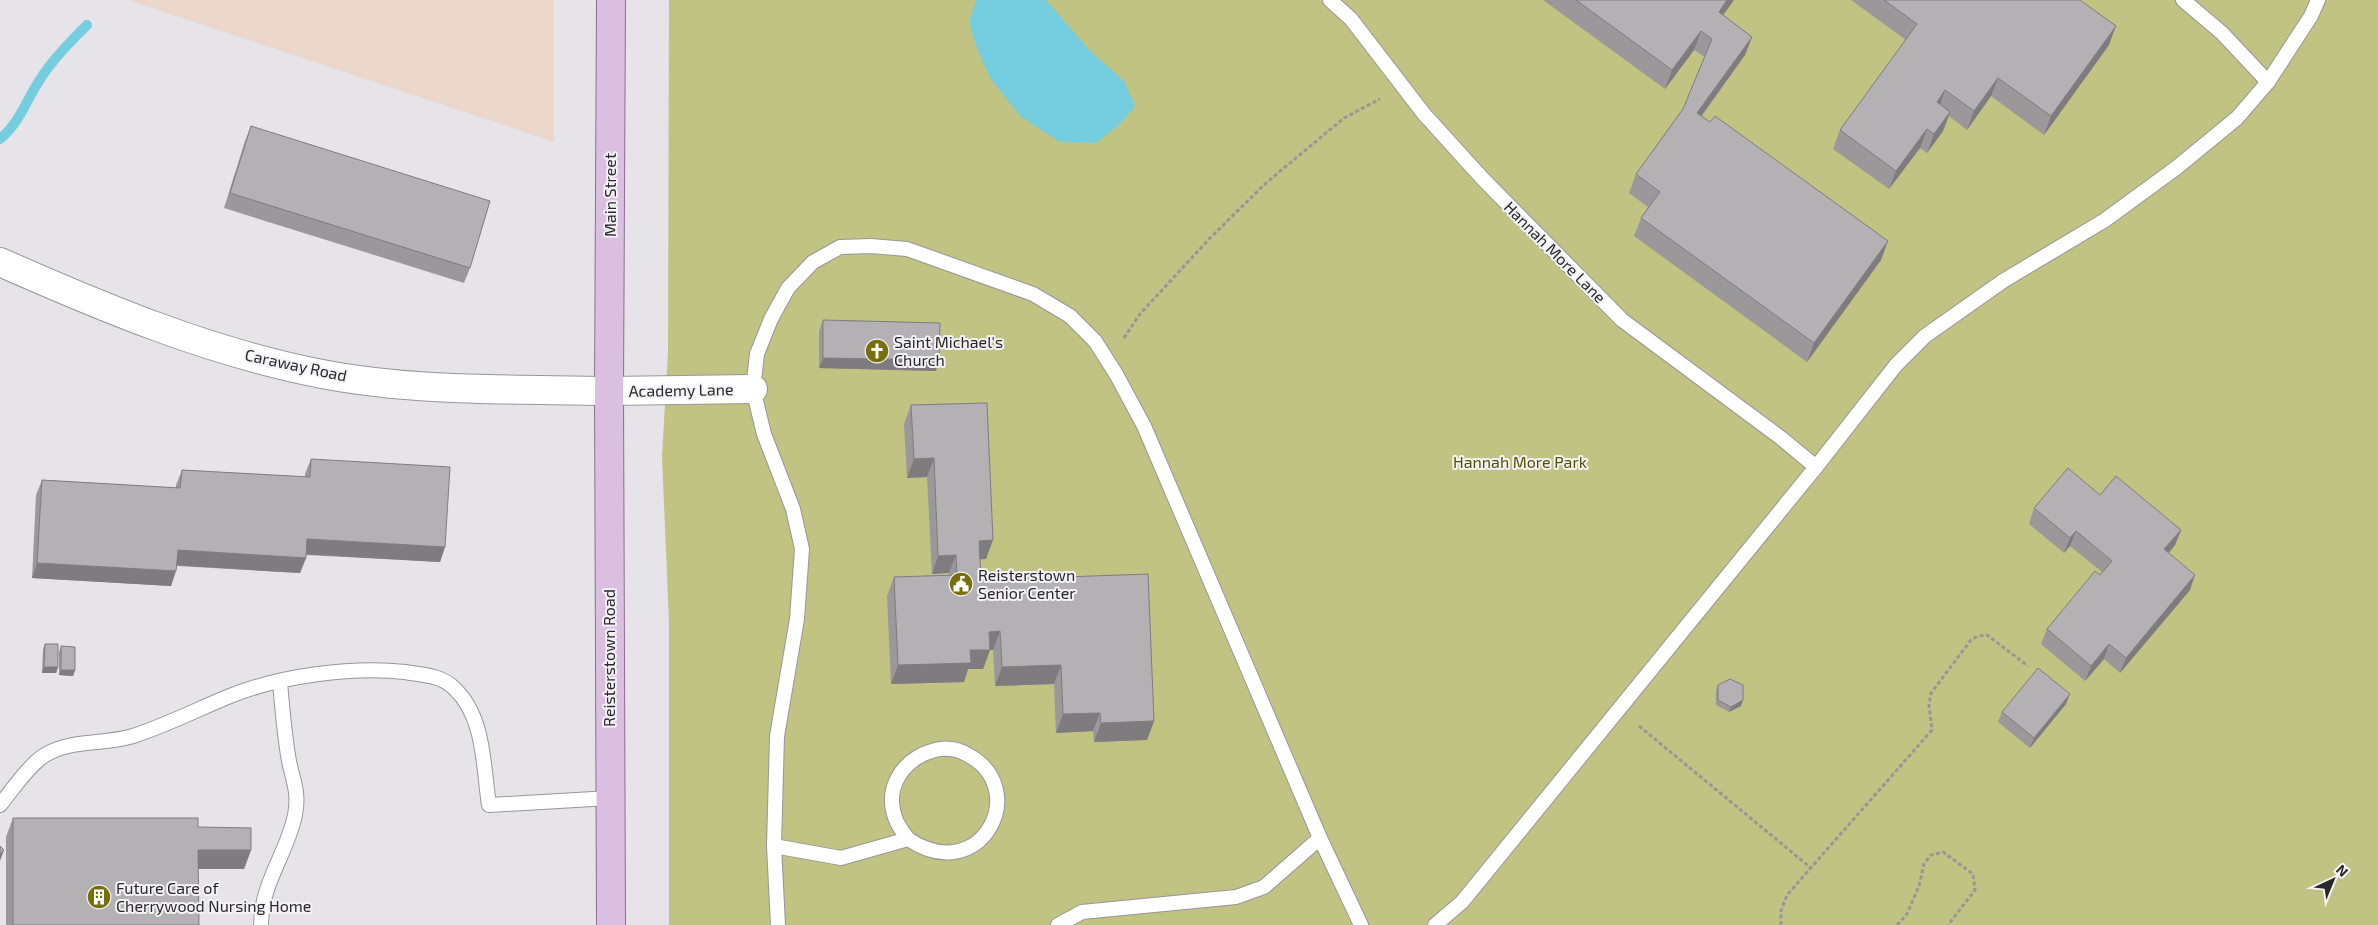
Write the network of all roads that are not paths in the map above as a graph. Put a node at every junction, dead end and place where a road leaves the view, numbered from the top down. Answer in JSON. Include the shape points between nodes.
{"nodes":[{"id":1,"x":611,"y":0,"type":"edge"},
{"id":2,"x":1330,"y":0,"type":"edge"},
{"id":3,"x":2183,"y":0,"type":"edge"},
{"id":4,"x":2318,"y":0,"type":"edge"},
{"id":5,"x":2268,"y":82,"type":"junction"},
{"id":6,"x":0,"y":262,"type":"edge"},
{"id":7,"x":753,"y":389,"type":"junction"},
{"id":8,"x":609,"y":390,"type":"junction"},
{"id":9,"x":1816,"y":467,"type":"junction"},
{"id":10,"x":280,"y":682,"type":"junction"},
{"id":11,"x":610,"y":798,"type":"junction"},
{"id":12,"x":0,"y":805,"type":"edge"},
{"id":13,"x":1320,"y":838,"type":"junction"},
{"id":14,"x":908,"y":839,"type":"junction"},
{"id":15,"x":774,"y":846,"type":"junction"},
{"id":16,"x":261,"y":925,"type":"edge"},
{"id":17,"x":611,"y":925,"type":"edge"},
{"id":18,"x":778,"y":925,"type":"edge"},
{"id":19,"x":1058,"y":925,"type":"edge"},
{"id":20,"x":1361,"y":925,"type":"edge"},
{"id":21,"x":1435,"y":925,"type":"edge"}],
"edges":[{"from":1,"to":8,"type":"main road","name":"Main Street"},
{"from":2,"to":9,"type":"lane","name":"Hannah More Lane","via":[[1351,19],[1424,114],[1482,178],[1622,320]]},
{"from":3,"to":5,"type":"lane","via":[[2222,33]]},
{"from":4,"to":5,"type":"lane","via":[[2312,16]]},
{"from":5,"to":9,"type":"lane","via":[[2237,118],[2176,168],[2105,220],[2003,281],[1925,336],[1896,365]]},
{"from":6,"to":8,"type":"street","name":"Caraway Road","via":[[178,336],[322,374],[449,388]]},
{"from":7,"to":8,"type":"street","name":"Academy Lane"},
{"from":7,"to":13,"type":"lane","via":[[757,354],[788,288],[813,262],[840,247],[907,249],[1034,294],[1070,316],[1095,341],[1144,426]]},
{"from":7,"to":15,"type":"lane","via":[[764,434],[793,509],[802,549],[797,619],[777,736]]},
{"from":8,"to":11,"type":"main road","name":"Reisterstown Road"},
{"from":9,"to":21,"type":"lane","via":[[1462,902]]},
{"from":10,"to":11,"type":"lane","via":[[347,670],[433,676],[453,686],[469,705],[478,728],[488,805]]},
{"from":10,"to":12,"type":"lane","via":[[232,695],[130,737],[96,744],[64,745],[44,755]]},
{"from":10,"to":16,"type":"lane","via":[[288,757],[297,786],[294,815],[268,881]]},
{"from":11,"to":17,"type":"main road","name":"Reisterstown Road"},
{"from":13,"to":19,"type":"lane","via":[[1264,887],[1236,898],[1082,912]]},
{"from":13,"to":20,"type":"lane"},
{"from":14,"to":14,"type":"lane","via":[[941,854],[960,851],[977,843],[988,831],[996,816],[998,798],[991,775],[978,760],[961,750],[942,748],[921,754],[906,765],[895,783],[892,801],[896,820]]},
{"from":14,"to":15,"type":"lane","via":[[841,858]]},
{"from":15,"to":18,"type":"lane"}]}
